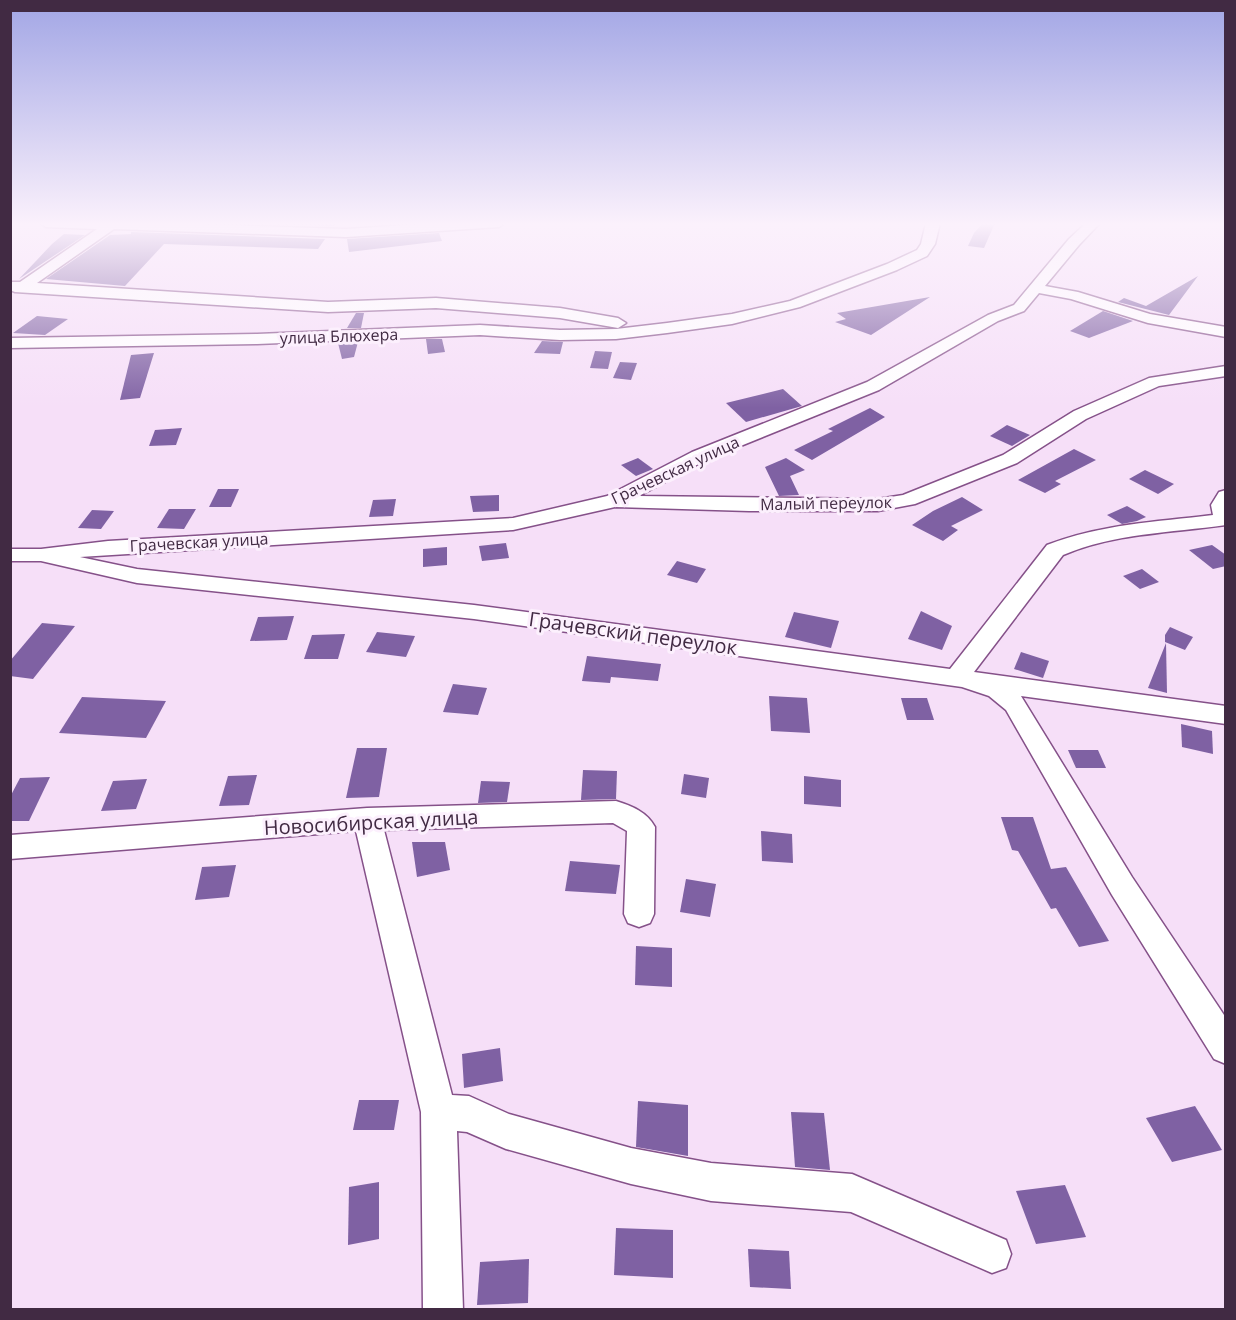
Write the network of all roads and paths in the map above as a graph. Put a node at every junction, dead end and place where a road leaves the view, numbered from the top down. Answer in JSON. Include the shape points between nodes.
{"nodes":[{"id":1,"x":846,"y":285,"type":"edge"},
{"id":2,"x":1037,"y":285,"type":"edge"},
{"id":3,"x":18,"y":286,"type":"edge"},
{"id":4,"x":1034,"y":288,"type":"junction"},
{"id":5,"x":10,"y":296,"type":"edge"},
{"id":6,"x":667,"y":328,"type":"junction"},
{"id":7,"x":1226,"y":332,"type":"edge"},
{"id":8,"x":10,"y":344,"type":"edge"},
{"id":9,"x":1226,"y":371,"type":"edge"},
{"id":10,"x":614,"y":501,"type":"junction"},
{"id":11,"x":1225,"y":511,"type":"edge"},
{"id":12,"x":10,"y":555,"type":"edge"},
{"id":13,"x":41,"y":555,"type":"junction"},
{"id":14,"x":957,"y":677,"type":"junction"},
{"id":15,"x":1226,"y":715,"type":"edge"},
{"id":16,"x":367,"y":819,"type":"junction"},
{"id":17,"x":10,"y":847,"type":"edge"},
{"id":18,"x":639,"y":914,"type":"dead end"},
{"id":19,"x":1226,"y":1048,"type":"edge"},
{"id":20,"x":439,"y":1112,"type":"junction"},
{"id":21,"x":992,"y":1254,"type":"dead end"},
{"id":22,"x":443,"y":1310,"type":"edge"}],
"edges":[{"from":1,"to":6,"type":"street","name":"улица Блюхера","via":[[795,304],[732,319]]},
{"from":2,"to":4,"type":"street","name":"Грачевская улица"},
{"from":3,"to":5,"type":"street"},
{"from":3,"to":6,"type":"street","name":"улица Блюхера","via":[[328,307],[436,303],[560,313]]},
{"from":4,"to":7,"type":"street","via":[[1148,318]]},
{"from":4,"to":10,"type":"street","name":"Грачевская улица","via":[[1019,308],[993,318],[873,386],[699,456]]},
{"from":6,"to":8,"type":"street","name":"улица Блюхера","via":[[616,334],[480,330]]},
{"from":9,"to":10,"type":"street","name":"Малый переулок","via":[[1155,382],[1080,415],[1010,459],[908,500],[878,505]]},
{"from":10,"to":13,"type":"street","name":"Грачевская улица","via":[[513,524],[108,547]]},
{"from":11,"to":14,"type":"street","via":[[1072,542],[1055,550]]},
{"from":12,"to":13,"type":"street","name":"Грачевская улица"},
{"from":13,"to":14,"type":"street","name":"Грачевский переулок","via":[[137,576],[474,612]]},
{"from":14,"to":15,"type":"street","name":"Грачевский переулок"},
{"from":14,"to":19,"type":"street","via":[[998,690],[1015,704],[1122,886]]},
{"from":16,"to":17,"type":"street","name":"Новосибирская улица"},
{"from":16,"to":18,"type":"street","name":"Новосибирская улица","via":[[616,812],[641,827]]},
{"from":16,"to":20,"type":"street"},
{"from":20,"to":21,"type":"street","via":[[469,1114],[506,1131],[632,1167],[711,1182],[852,1193]]},
{"from":20,"to":22,"type":"street"}]}
